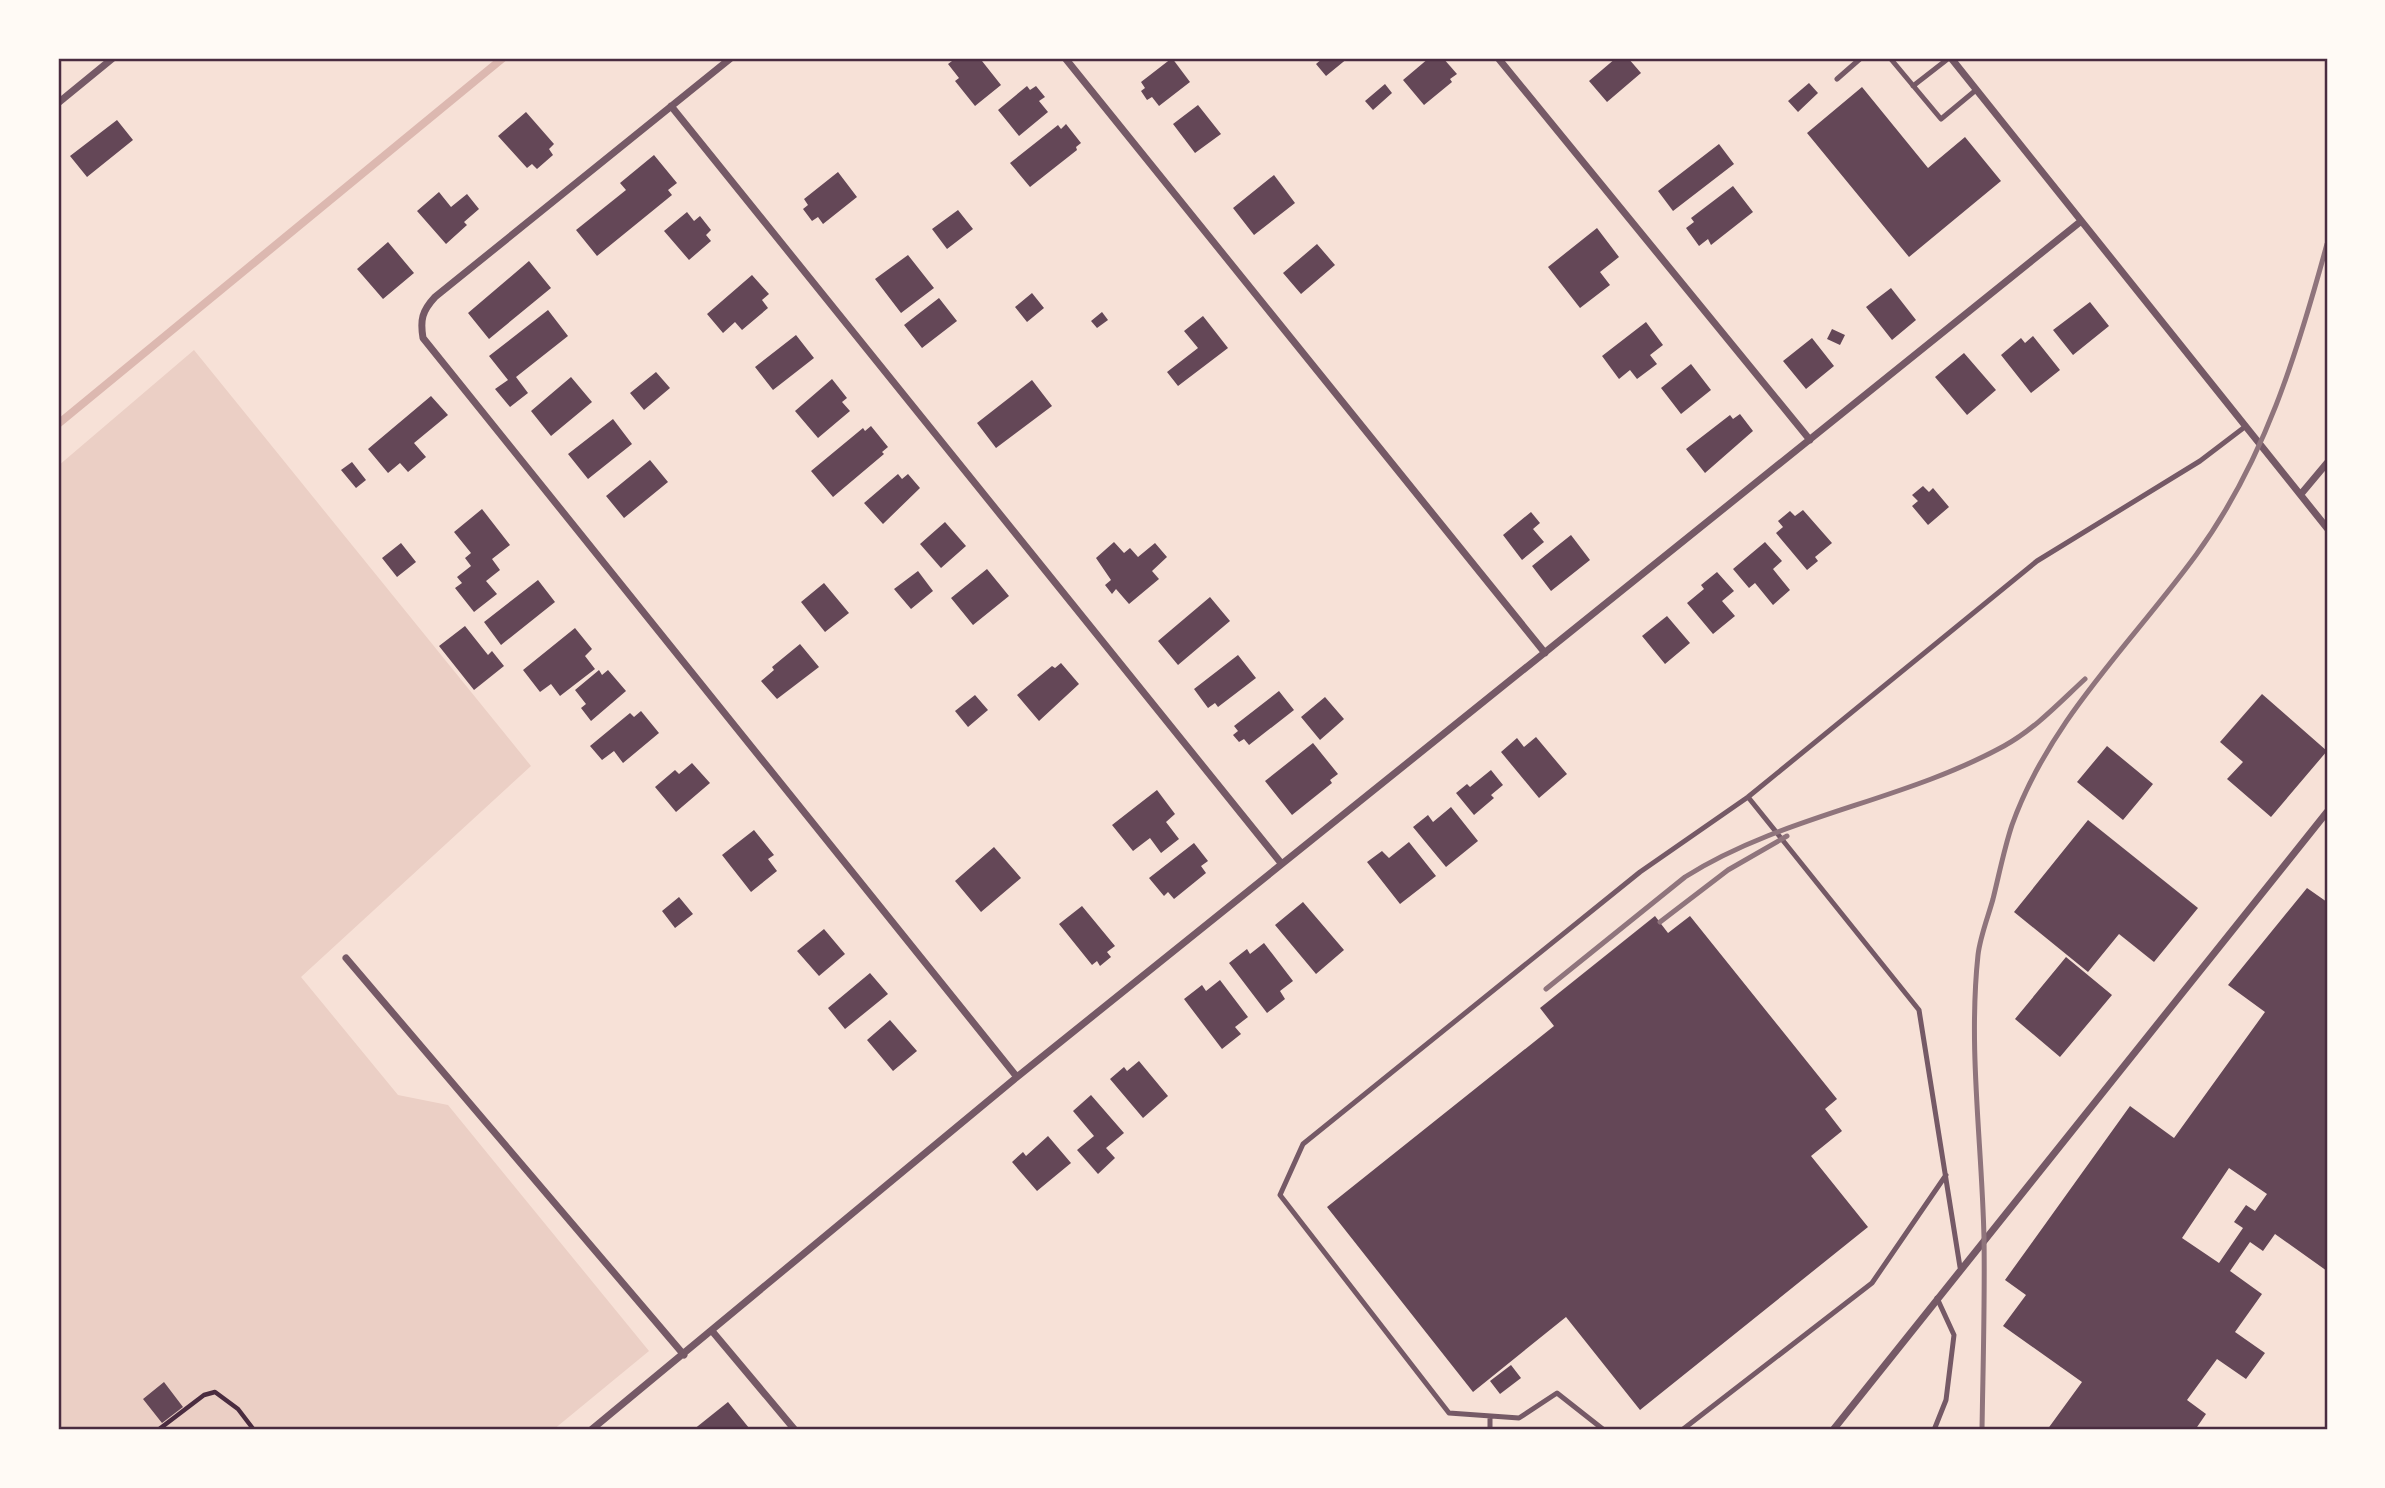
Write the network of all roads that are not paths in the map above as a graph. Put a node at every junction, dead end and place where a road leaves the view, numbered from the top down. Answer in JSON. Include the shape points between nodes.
{"nodes":[{"id":1,"x":113,"y":58,"type":"edge"},
{"id":2,"x":732,"y":58,"type":"edge"},
{"id":3,"x":1065,"y":58,"type":"edge"},
{"id":4,"x":1498,"y":58,"type":"edge"},
{"id":5,"x":1861,"y":58,"type":"edge"},
{"id":6,"x":1889,"y":58,"type":"edge"},
{"id":7,"x":1950,"y":58,"type":"edge"},
{"id":8,"x":1837,"y":79,"type":"dead end"},
{"id":9,"x":1913,"y":86,"type":"junction"},
{"id":10,"x":1976,"y":90,"type":"junction"},
{"id":11,"x":58,"y":103,"type":"edge"},
{"id":12,"x":671,"y":106,"type":"junction"},
{"id":13,"x":2080,"y":222,"type":"junction"},
{"id":14,"x":2246,"y":426,"type":"junction"},
{"id":15,"x":1810,"y":440,"type":"junction"},
{"id":16,"x":2327,"y":463,"type":"edge"},
{"id":17,"x":2301,"y":494,"type":"junction"},
{"id":18,"x":2327,"y":528,"type":"edge"},
{"id":19,"x":1545,"y":653,"type":"junction"},
{"id":20,"x":1748,"y":797,"type":"junction"},
{"id":21,"x":2327,"y":812,"type":"edge"},
{"id":22,"x":1282,"y":863,"type":"junction"},
{"id":23,"x":346,"y":958,"type":"dead end"},
{"id":24,"x":1017,"y":1077,"type":"junction"},
{"id":25,"x":1945,"y":1175,"type":"junction"},
{"id":26,"x":1960,"y":1267,"type":"junction"},
{"id":27,"x":1937,"y":1298,"type":"junction"},
{"id":28,"x":712,"y":1331,"type":"junction"},
{"id":29,"x":684,"y":1355,"type":"junction"},
{"id":30,"x":1490,"y":1416,"type":"junction"},
{"id":31,"x":591,"y":1430,"type":"edge"},
{"id":32,"x":795,"y":1430,"type":"edge"},
{"id":33,"x":1490,"y":1430,"type":"edge"},
{"id":34,"x":1604,"y":1430,"type":"edge"},
{"id":35,"x":1682,"y":1430,"type":"edge"},
{"id":36,"x":1833,"y":1430,"type":"edge"},
{"id":37,"x":1934,"y":1430,"type":"edge"}],
"edges":[{"from":1,"to":11,"type":"street"},
{"from":2,"to":12,"type":"street"},
{"from":3,"to":19,"type":"street"},
{"from":4,"to":15,"type":"street"},
{"from":5,"to":8,"type":"lane"},
{"from":6,"to":9,"type":"lane"},
{"from":7,"to":9,"type":"lane"},
{"from":7,"to":10,"type":"street"},
{"from":9,"to":10,"type":"lane","via":[[1941,119]]},
{"from":10,"to":13,"type":"street"},
{"from":12,"to":22,"type":"street"},
{"from":12,"to":24,"type":"street","via":[[435,298],[420,322],[423,338]]},
{"from":13,"to":14,"type":"street"},
{"from":13,"to":15,"type":"street"},
{"from":14,"to":17,"type":"street"},
{"from":14,"to":20,"type":"lane","via":[[2200,461],[2037,561]]},
{"from":15,"to":19,"type":"street"},
{"from":16,"to":17,"type":"street"},
{"from":17,"to":18,"type":"street"},
{"from":19,"to":22,"type":"street"},
{"from":20,"to":25,"type":"lane","via":[[1919,1010]]},
{"from":20,"to":30,"type":"lane","via":[[1640,872],[1303,1144],[1280,1195],[1448,1413]]},
{"from":21,"to":26,"type":"street"},
{"from":22,"to":24,"type":"street"},
{"from":23,"to":29,"type":"street"},
{"from":24,"to":28,"type":"street"},
{"from":25,"to":26,"type":"lane"},
{"from":25,"to":35,"type":"lane","via":[[1872,1283]]},
{"from":26,"to":27,"type":"street"},
{"from":27,"to":36,"type":"street"},
{"from":27,"to":37,"type":"lane","via":[[1954,1335],[1946,1400]]},
{"from":28,"to":29,"type":"street"},
{"from":28,"to":32,"type":"street"},
{"from":29,"to":31,"type":"street"},
{"from":30,"to":33,"type":"lane"},
{"from":30,"to":34,"type":"lane","via":[[1519,1418],[1557,1393]]}]}
